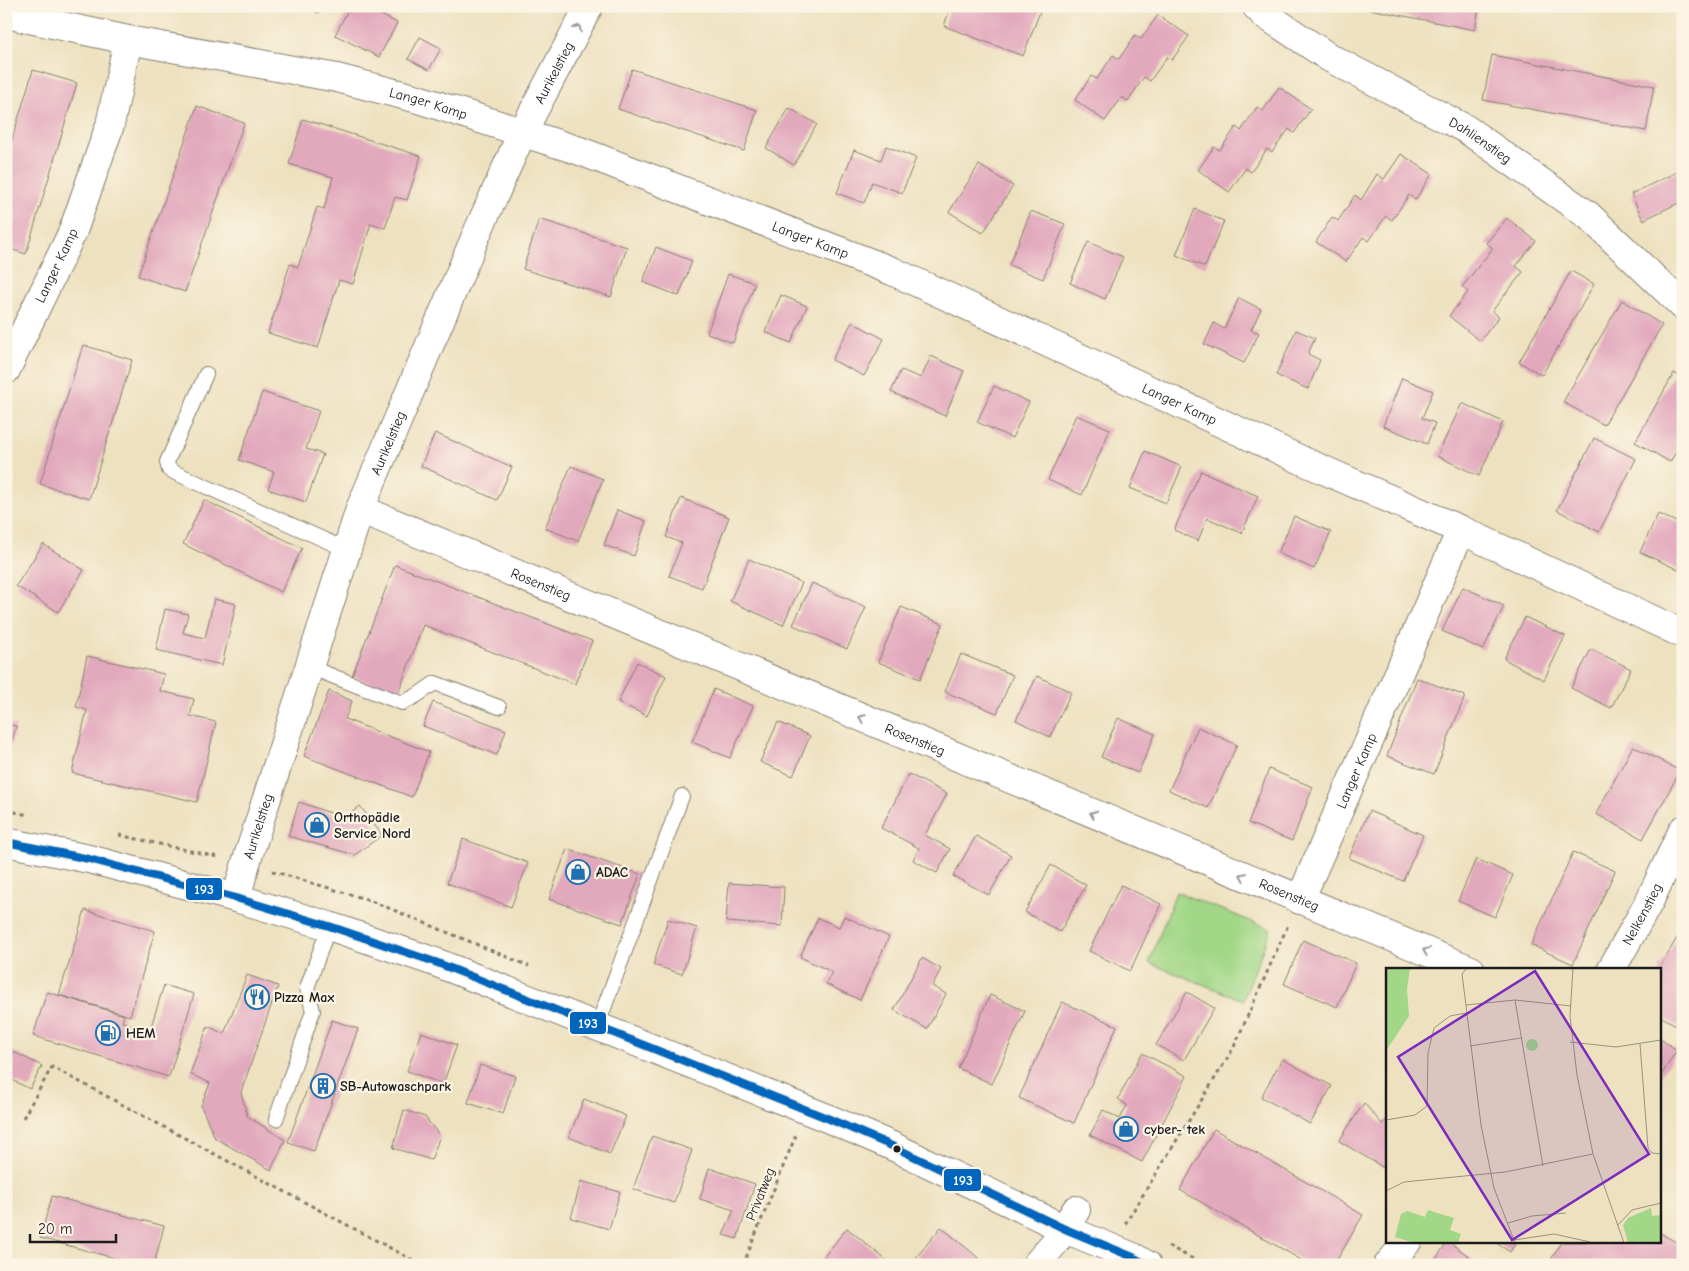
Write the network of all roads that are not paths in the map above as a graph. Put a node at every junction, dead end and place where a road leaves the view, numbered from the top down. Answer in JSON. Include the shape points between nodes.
{"nodes":[{"id":1,"x":589,"y":6,"type":"edge"},
{"id":2,"x":1256,"y":6,"type":"edge"},
{"id":3,"x":6,"y":14,"type":"edge"},
{"id":4,"x":128,"y":40,"type":"junction"},
{"id":5,"x":522,"y":133,"type":"junction"},
{"id":6,"x":1683,"y":306,"type":"edge"},
{"id":7,"x":6,"y":370,"type":"edge"},
{"id":8,"x":206,"y":374,"type":"dead end"},
{"id":9,"x":360,"y":509,"type":"junction"},
{"id":10,"x":1461,"y":530,"type":"junction"},
{"id":11,"x":347,"y":550,"type":"junction"},
{"id":12,"x":1683,"y":634,"type":"edge"},
{"id":13,"x":309,"y":667,"type":"junction"},
{"id":14,"x":499,"y":707,"type":"dead end"},
{"id":15,"x":682,"y":796,"type":"dead end"},
{"id":16,"x":1683,"y":830,"type":"edge"},
{"id":17,"x":6,"y":842,"type":"edge"},
{"id":18,"x":236,"y":898,"type":"junction"},
{"id":19,"x":1300,"y":900,"type":"junction"},
{"id":20,"x":329,"y":926,"type":"junction"},
{"id":21,"x":1466,"y":968,"type":"edge"},
{"id":22,"x":1612,"y":968,"type":"edge"},
{"id":23,"x":597,"y":1027,"type":"junction"},
{"id":24,"x":276,"y":1119,"type":"dead end"},
{"id":25,"x":1070,"y":1219,"type":"junction"},
{"id":26,"x":1405,"y":1244,"type":"edge"},
{"id":27,"x":1036,"y":1265,"type":"edge"},
{"id":28,"x":1147,"y":1265,"type":"edge"},
{"id":29,"x":1388,"y":1265,"type":"edge"}],
"edges":[{"from":5,"to":1,"type":"street","name":"Aurikelstieg","one_way":true},
{"from":2,"to":6,"type":"street","name":"Dahlienstieg","via":[[1330,58],[1466,129],[1589,216]]},
{"from":3,"to":4,"type":"street","name":"Langer Kamp"},
{"from":4,"to":5,"type":"street","name":"Langer Kamp","via":[[337,78],[418,98]]},
{"from":4,"to":7,"type":"street","name":"Langer Kamp","via":[[110,125],[73,231]]},
{"from":5,"to":9,"type":"street","name":"Aurikelstieg"},
{"from":5,"to":10,"type":"street","name":"Langer Kamp","via":[[580,151],[892,271]]},
{"from":8,"to":11,"type":"lane","via":[[167,462],[169,470]]},
{"from":9,"to":11,"type":"street","name":"Aurikelstieg"},
{"from":19,"to":9,"type":"street","name":"Rosenstieg","one_way":true},
{"from":10,"to":12,"type":"street","name":"Langer Kamp"},
{"from":10,"to":19,"type":"street","name":"Langer Kamp"},
{"from":11,"to":13,"type":"street","name":"Aurikelstieg"},
{"from":13,"to":14,"type":"lane","via":[[402,703],[435,682]]},
{"from":13,"to":18,"type":"street","name":"Aurikelstieg"},
{"from":15,"to":23,"type":"lane"},
{"from":16,"to":22,"type":"street","name":"Nelkenstieg","via":[[1650,902]]},
{"from":17,"to":18,"type":"street","via":[[89,859]]},
{"from":18,"to":20,"type":"street"},
{"from":21,"to":19,"type":"street","name":"Rosenstieg","one_way":true},
{"from":20,"to":23,"type":"street","via":[[435,962]]},
{"from":20,"to":24,"type":"lane","via":[[307,988],[313,1011]]},
{"from":23,"to":25,"type":"street"},
{"from":25,"to":27,"type":"street"},
{"from":25,"to":28,"type":"street"},
{"from":26,"to":29,"type":"street"}]}
